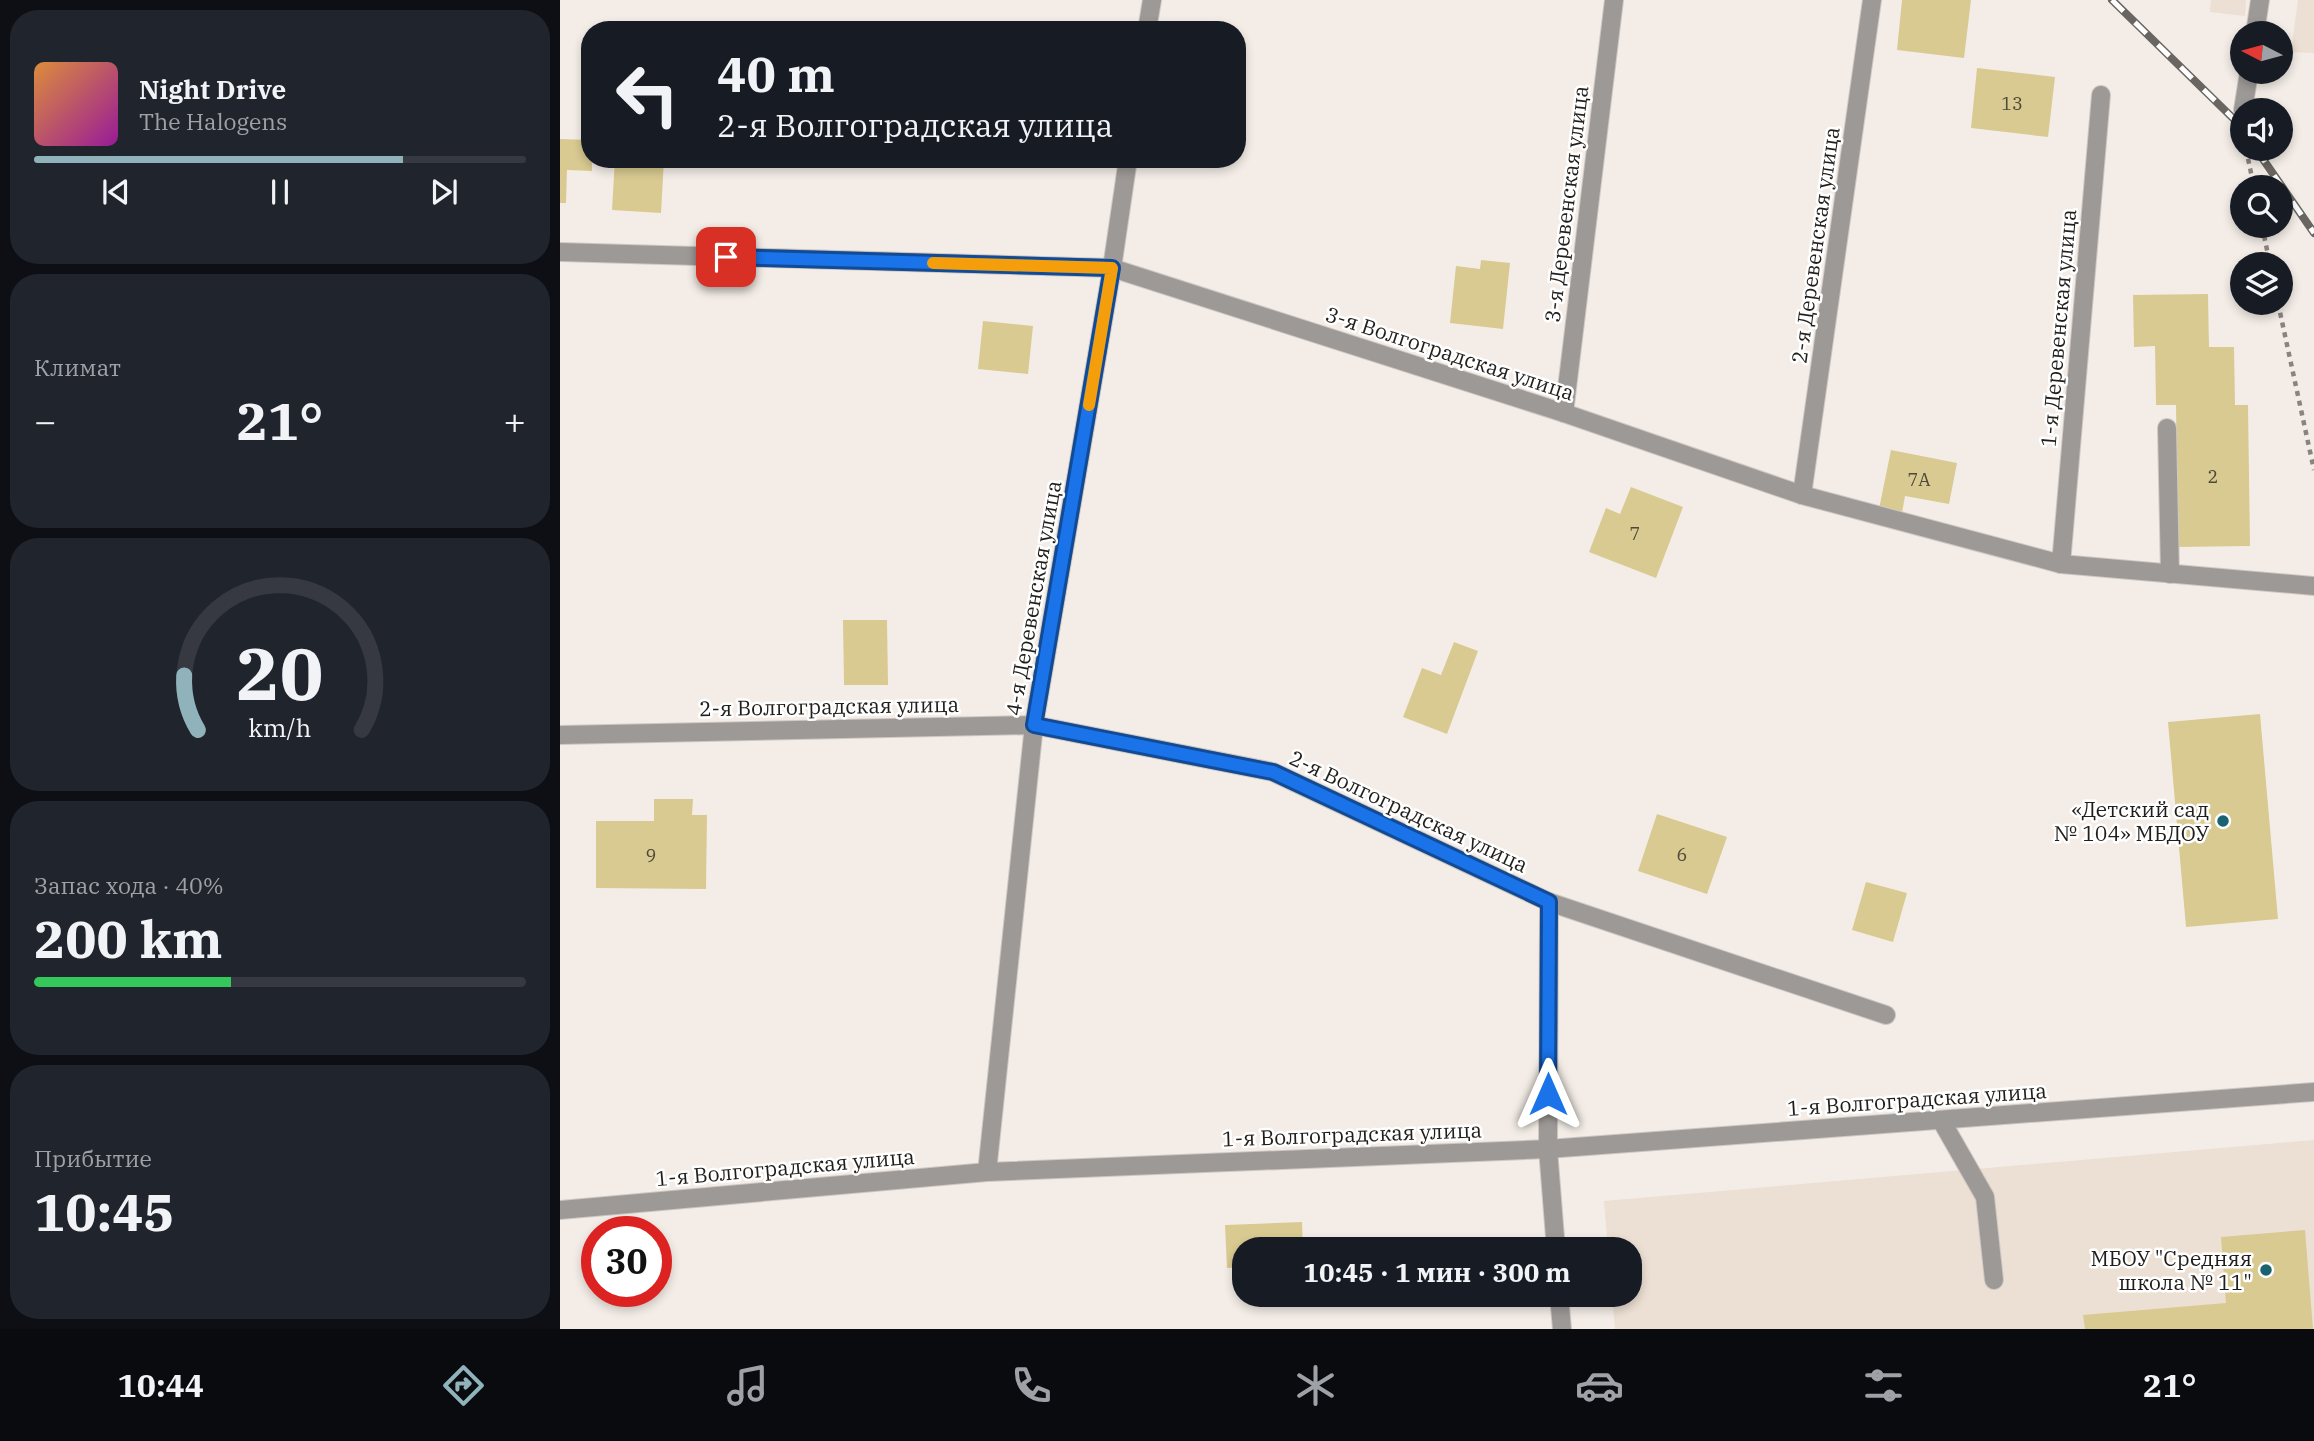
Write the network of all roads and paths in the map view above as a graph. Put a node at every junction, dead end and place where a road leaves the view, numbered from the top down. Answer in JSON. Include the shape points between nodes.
{"nodes":[{"id":1,"x":1152,"y":0,"type":"edge"},
{"id":2,"x":1614,"y":0,"type":"edge"},
{"id":3,"x":1872,"y":0,"type":"edge"},
{"id":4,"x":2260,"y":0,"type":"edge"},
{"id":5,"x":1148,"y":21,"type":"edge"},
{"id":6,"x":2257,"y":21,"type":"edge"},
{"id":7,"x":2101,"y":95,"type":"dead end"},
{"id":8,"x":1127,"y":168,"type":"edge"},
{"id":9,"x":560,"y":252,"type":"edge"},
{"id":10,"x":1112,"y":268,"type":"junction"},
{"id":11,"x":2281,"y":315,"type":"edge"},
{"id":12,"x":1564,"y":413,"type":"junction"},
{"id":13,"x":2167,"y":428,"type":"dead end"},
{"id":14,"x":2314,"y":470,"type":"edge"},
{"id":15,"x":1802,"y":495,"type":"junction"},
{"id":16,"x":2061,"y":564,"type":"junction"},
{"id":17,"x":2170,"y":573,"type":"junction"},
{"id":18,"x":2314,"y":586,"type":"edge"},
{"id":19,"x":1034,"y":725,"type":"junction"},
{"id":20,"x":560,"y":735,"type":"edge"},
{"id":21,"x":1549,"y":902,"type":"junction"},
{"id":22,"x":1886,"y":1015,"type":"dead end"},
{"id":23,"x":2314,"y":1092,"type":"edge"},
{"id":24,"x":1941,"y":1120,"type":"junction"},
{"id":25,"x":1548,"y":1149,"type":"junction"},
{"id":26,"x":987,"y":1172,"type":"junction"},
{"id":27,"x":560,"y":1210,"type":"edge"},
{"id":28,"x":1555,"y":1237,"type":"edge"},
{"id":29,"x":1994,"y":1280,"type":"dead end"},
{"id":30,"x":1560,"y":1307,"type":"edge"},
{"id":31,"x":1562,"y":1329,"type":"edge"}],
"edges":[{"from":1,"to":5,"type":"street"},
{"from":2,"to":12,"type":"street","name":"3-я Деревенская улица"},
{"from":3,"to":15,"type":"street","name":"2-я Деревенская улица"},
{"from":4,"to":6,"type":"street"},
{"from":7,"to":16,"type":"street","name":"1-я Деревенская улица"},
{"from":8,"to":10,"type":"street","name":"4-я Деревенская улица"},
{"from":9,"to":10,"type":"street","name":"3-я Волгоградская улица"},
{"from":10,"to":12,"type":"street","name":"3-я Волгоградская улица"},
{"from":10,"to":19,"type":"street","name":"4-я Деревенская улица"},
{"from":11,"to":14,"type":"path"},
{"from":12,"to":15,"type":"street","name":"3-я Волгоградская улица"},
{"from":13,"to":17,"type":"street"},
{"from":15,"to":16,"type":"street","name":"3-я Волгоградская улица"},
{"from":16,"to":17,"type":"street","name":"3-я Волгоградская улица"},
{"from":17,"to":18,"type":"street","name":"3-я Волгоградская улица"},
{"from":19,"to":20,"type":"street","name":"2-я Волгоградская улица"},
{"from":19,"to":21,"type":"street","name":"2-я Волгоградская улица","via":[[1273,772]]},
{"from":19,"to":26,"type":"street","name":"4-я Деревенская улица"},
{"from":21,"to":22,"type":"street","name":"2-я Волгоградская улица"},
{"from":21,"to":25,"type":"street"},
{"from":23,"to":24,"type":"street","name":"1-я Волгоградская улица"},
{"from":24,"to":25,"type":"street","name":"1-я Волгоградская улица"},
{"from":24,"to":29,"type":"street","via":[[1985,1197]]},
{"from":25,"to":26,"type":"street","name":"1-я Волгоградская улица"},
{"from":25,"to":28,"type":"street"},
{"from":26,"to":27,"type":"street","name":"1-я Волгоградская улица"},
{"from":30,"to":31,"type":"street"}]}
